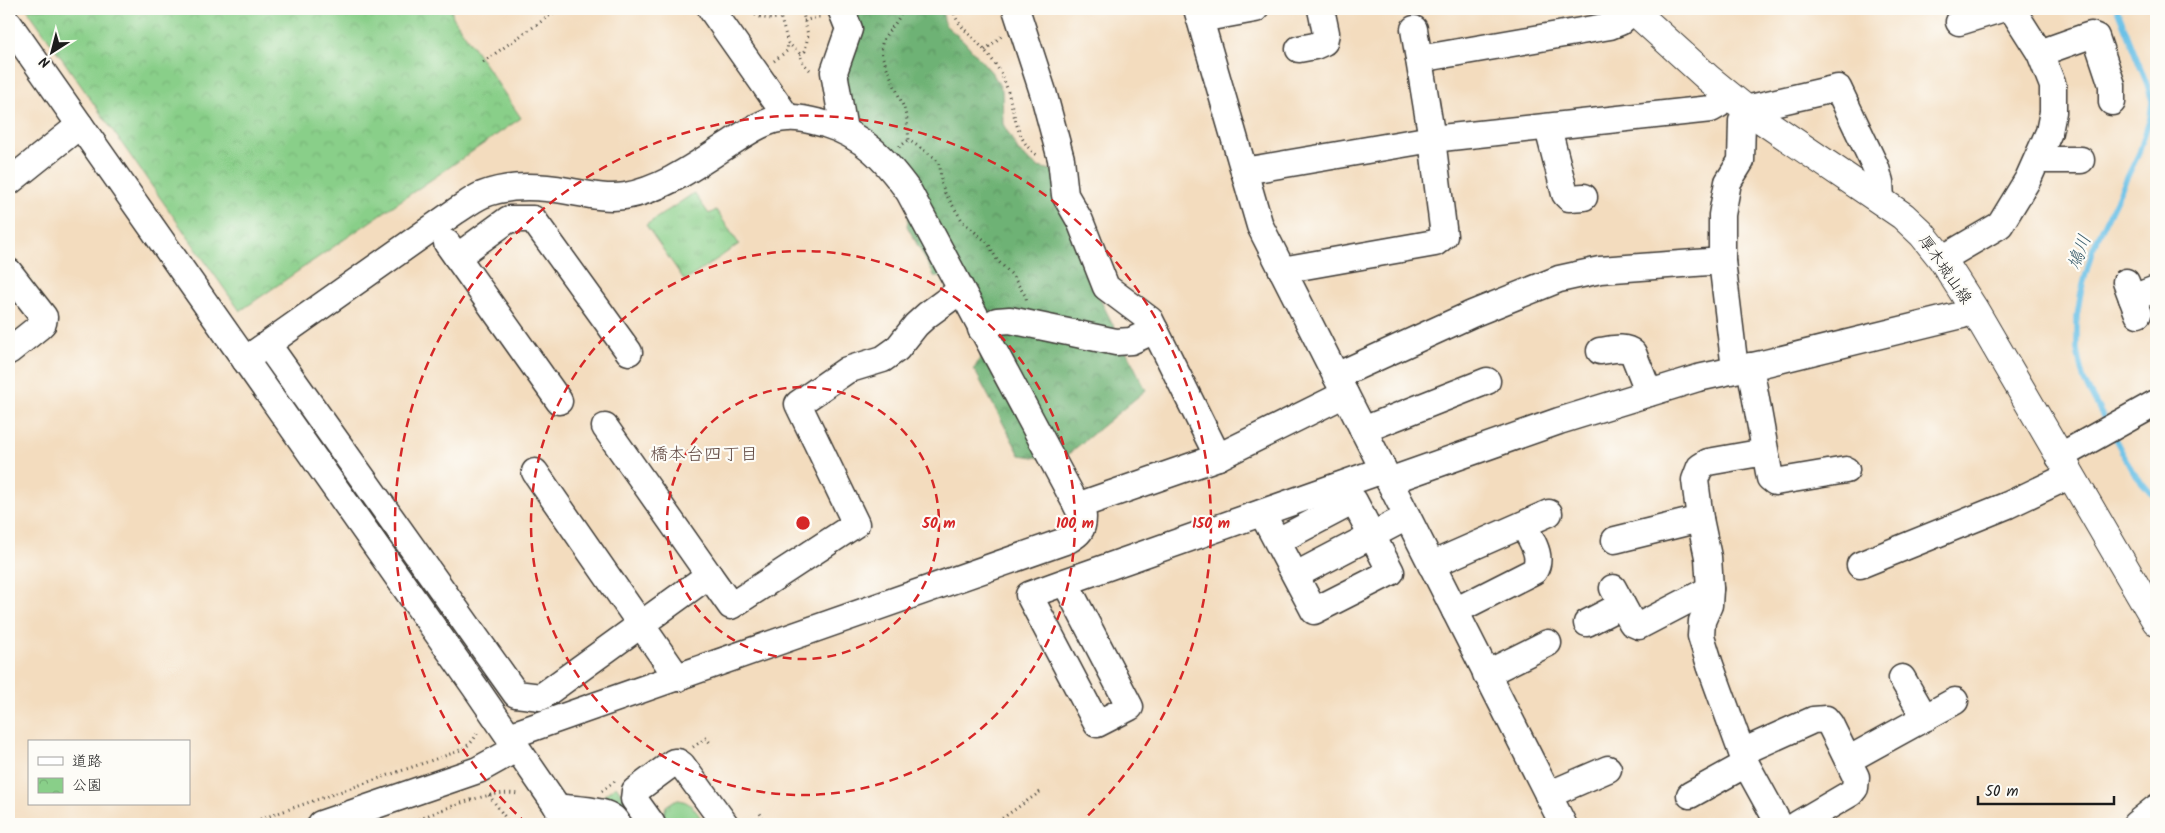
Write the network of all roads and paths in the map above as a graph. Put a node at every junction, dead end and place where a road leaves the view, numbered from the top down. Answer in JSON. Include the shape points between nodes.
{"nodes":[{"id":1,"x":559,"y":9,"type":"edge"},
{"id":2,"x":711,"y":9,"type":"edge"},
{"id":3,"x":747,"y":9,"type":"edge"},
{"id":4,"x":778,"y":9,"type":"edge"},
{"id":5,"x":802,"y":9,"type":"edge"},
{"id":6,"x":841,"y":9,"type":"edge"},
{"id":7,"x":902,"y":9,"type":"edge"},
{"id":8,"x":953,"y":9,"type":"edge"},
{"id":9,"x":1016,"y":9,"type":"edge"},
{"id":10,"x":1255,"y":9,"type":"edge"},
{"id":11,"x":1321,"y":9,"type":"edge"},
{"id":12,"x":2001,"y":9,"type":"edge"},
{"id":13,"x":2012,"y":9,"type":"edge"},
{"id":14,"x":1633,"y":10,"type":"edge"},
{"id":15,"x":1198,"y":14,"type":"edge"},
{"id":16,"x":780,"y":18,"type":"junction"},
{"id":17,"x":1959,"y":22,"type":"dead end"},
{"id":18,"x":9,"y":24,"type":"edge"},
{"id":19,"x":1414,"y":29,"type":"dead end"},
{"id":20,"x":1003,"y":34,"type":"dead end"},
{"id":21,"x":1299,"y":49,"type":"dead end"},
{"id":22,"x":985,"y":50,"type":"junction"},
{"id":23,"x":2040,"y":53,"type":"junction"},
{"id":24,"x":800,"y":54,"type":"junction"},
{"id":25,"x":1420,"y":59,"type":"junction"},
{"id":26,"x":483,"y":62,"type":"dead end"},
{"id":27,"x":836,"y":82,"type":"junction"},
{"id":28,"x":1736,"y":102,"type":"junction"},
{"id":29,"x":2112,"y":102,"type":"dead end"},
{"id":30,"x":787,"y":118,"type":"junction"},
{"id":31,"x":80,"y":125,"type":"junction"},
{"id":32,"x":1548,"y":128,"type":"junction"},
{"id":33,"x":844,"y":130,"type":"junction"},
{"id":34,"x":1432,"y":139,"type":"junction"},
{"id":35,"x":1062,"y":159,"type":"junction"},
{"id":36,"x":2038,"y":160,"type":"junction"},
{"id":37,"x":2081,"y":160,"type":"dead end"},
{"id":38,"x":1244,"y":170,"type":"junction"},
{"id":39,"x":9,"y":182,"type":"edge"},
{"id":40,"x":1584,"y":198,"type":"dead end"},
{"id":41,"x":1881,"y":199,"type":"junction"},
{"id":42,"x":435,"y":226,"type":"junction"},
{"id":43,"x":457,"y":257,"type":"junction"},
{"id":44,"x":1942,"y":259,"type":"junction"},
{"id":45,"x":1722,"y":260,"type":"junction"},
{"id":46,"x":1282,"y":270,"type":"junction"},
{"id":47,"x":9,"y":272,"type":"edge"},
{"id":48,"x":2156,"y":289,"type":"edge"},
{"id":49,"x":961,"y":290,"type":"junction"},
{"id":50,"x":2132,"y":298,"type":"dead end"},
{"id":51,"x":1974,"y":309,"type":"junction"},
{"id":52,"x":1025,"y":323,"type":"junction"},
{"id":53,"x":981,"y":329,"type":"junction"},
{"id":54,"x":1155,"y":330,"type":"junction"},
{"id":55,"x":268,"y":345,"type":"junction"},
{"id":56,"x":9,"y":351,"type":"edge"},
{"id":57,"x":1600,"y":351,"type":"dead end"},
{"id":58,"x":629,"y":352,"type":"dead end"},
{"id":59,"x":245,"y":360,"type":"junction"},
{"id":60,"x":1742,"y":368,"type":"junction"},
{"id":61,"x":1487,"y":381,"type":"dead end"},
{"id":62,"x":1340,"y":385,"type":"junction"},
{"id":63,"x":1649,"y":393,"type":"junction"},
{"id":64,"x":558,"y":401,"type":"dead end"},
{"id":65,"x":2156,"y":404,"type":"edge"},
{"id":66,"x":605,"y":427,"type":"dead end"},
{"id":67,"x":1363,"y":430,"type":"junction"},
{"id":68,"x":1765,"y":452,"type":"junction"},
{"id":69,"x":1218,"y":457,"type":"junction"},
{"id":70,"x":2065,"y":466,"type":"junction"},
{"id":71,"x":1846,"y":470,"type":"dead end"},
{"id":72,"x":535,"y":472,"type":"dead end"},
{"id":73,"x":1386,"y":475,"type":"junction"},
{"id":74,"x":1077,"y":506,"type":"junction"},
{"id":75,"x":1262,"y":513,"type":"junction"},
{"id":76,"x":1549,"y":513,"type":"dead end"},
{"id":77,"x":1407,"y":518,"type":"junction"},
{"id":78,"x":1700,"y":519,"type":"junction"},
{"id":79,"x":1524,"y":525,"type":"junction"},
{"id":80,"x":1372,"y":536,"type":"junction"},
{"id":81,"x":1615,"y":540,"type":"dead end"},
{"id":82,"x":1278,"y":541,"type":"junction"},
{"id":83,"x":1431,"y":565,"type":"junction"},
{"id":84,"x":1860,"y":565,"type":"dead end"},
{"id":85,"x":710,"y":575,"type":"junction"},
{"id":86,"x":1296,"y":576,"type":"junction"},
{"id":87,"x":1064,"y":582,"type":"junction"},
{"id":88,"x":1710,"y":590,"type":"junction"},
{"id":89,"x":1455,"y":611,"type":"junction"},
{"id":90,"x":2156,"y":621,"type":"edge"},
{"id":91,"x":1586,"y":623,"type":"dead end"},
{"id":92,"x":642,"y":624,"type":"junction"},
{"id":93,"x":1548,"y":643,"type":"dead end"},
{"id":94,"x":499,"y":670,"type":"junction"},
{"id":95,"x":1486,"y":674,"type":"junction"},
{"id":96,"x":678,"y":678,"type":"junction"},
{"id":97,"x":1902,"y":678,"type":"dead end"},
{"id":98,"x":475,"y":687,"type":"junction"},
{"id":99,"x":1955,"y":702,"type":"dead end"},
{"id":100,"x":1925,"y":718,"type":"junction"},
{"id":101,"x":480,"y":726,"type":"dead end"},
{"id":102,"x":513,"y":743,"type":"junction"},
{"id":103,"x":712,"y":745,"type":"dead end"},
{"id":104,"x":689,"y":750,"type":"dead end"},
{"id":105,"x":1744,"y":758,"type":"junction"},
{"id":106,"x":1848,"y":760,"type":"junction"},
{"id":107,"x":1608,"y":769,"type":"dead end"},
{"id":108,"x":1040,"y":792,"type":"dead end"},
{"id":109,"x":518,"y":794,"type":"dead end"},
{"id":110,"x":489,"y":795,"type":"junction"},
{"id":111,"x":1548,"y":795,"type":"junction"},
{"id":112,"x":1690,"y":796,"type":"dead end"},
{"id":113,"x":2156,"y":808,"type":"edge"},
{"id":114,"x":759,"y":812,"type":"dead end"},
{"id":115,"x":563,"y":816,"type":"edge"},
{"id":116,"x":246,"y":824,"type":"edge"},
{"id":117,"x":321,"y":824,"type":"edge"},
{"id":118,"x":405,"y":824,"type":"edge"},
{"id":119,"x":510,"y":824,"type":"edge"},
{"id":120,"x":617,"y":824,"type":"edge"},
{"id":121,"x":652,"y":824,"type":"edge"},
{"id":122,"x":725,"y":824,"type":"edge"},
{"id":123,"x":754,"y":824,"type":"edge"},
{"id":124,"x":994,"y":824,"type":"edge"},
{"id":125,"x":1563,"y":824,"type":"edge"},
{"id":126,"x":1779,"y":824,"type":"edge"},
{"id":127,"x":1798,"y":824,"type":"edge"},
{"id":128,"x":2136,"y":824,"type":"edge"}],
"edges":[{"from":1,"to":26,"type":"path"},
{"from":2,"to":30,"type":"street"},
{"from":3,"to":16,"type":"path","via":[[767,20]]},
{"from":4,"to":16,"type":"path"},
{"from":5,"to":24,"type":"path","via":[[808,35],[805,51]]},
{"from":6,"to":27,"type":"street","via":[[849,29],[834,72]]},
{"from":7,"to":52,"type":"path","via":[[898,21],[883,37],[881,46],[908,120],[909,140],[935,158],[940,166],[945,193],[963,222],[988,243],[1026,297]]},
{"from":8,"to":22,"type":"path"},
{"from":9,"to":35,"type":"street"},
{"from":10,"to":15,"type":"street"},
{"from":11,"to":21,"type":"street","via":[[1326,34],[1324,42]]},
{"from":12,"to":17,"type":"street"},
{"from":13,"to":23,"type":"street"},
{"from":14,"to":25,"type":"street","via":[[1610,26]]},
{"from":14,"to":28,"type":"main road","name":"厚木城山線"},
{"from":15,"to":38,"type":"street"},
{"from":16,"to":24,"type":"path","via":[[788,43]]},
{"from":18,"to":31,"type":"street"},
{"from":19,"to":25,"type":"street"},
{"from":20,"to":22,"type":"path"},
{"from":22,"to":35,"type":"path","via":[[1007,86],[1020,135],[1026,145],[1045,159]]},
{"from":23,"to":29,"type":"street","via":[[2086,37],[2096,37],[2112,85]]},
{"from":23,"to":36,"type":"street","via":[[2053,86],[2053,104]]},
{"from":24,"to":27,"type":"path","via":[[803,63],[816,76],[825,82]]},
{"from":25,"to":34,"type":"street"},
{"from":27,"to":33,"type":"street"},
{"from":28,"to":32,"type":"street","via":[[1711,108]]},
{"from":28,"to":41,"type":"main road","name":"厚木城山線"},
{"from":28,"to":41,"type":"street","via":[[1838,88],[1876,168]]},
{"from":28,"to":45,"type":"street","via":[[1742,121],[1741,161],[1728,182],[1726,192],[1722,215]]},
{"from":30,"to":33,"type":"street","via":[[814,121]]},
{"from":30,"to":42,"type":"street","via":[[749,131],[672,180],[648,190],[623,196],[596,196],[528,186],[502,190],[481,196]]},
{"from":31,"to":39,"type":"street"},
{"from":31,"to":59,"type":"street"},
{"from":32,"to":34,"type":"street"},
{"from":32,"to":40,"type":"street","via":[[1564,194],[1569,198]]},
{"from":33,"to":49,"type":"street","via":[[866,144],[890,166],[909,192]]},
{"from":34,"to":38,"type":"street"},
{"from":34,"to":46,"type":"street","via":[[1444,229],[1440,241]]},
{"from":35,"to":54,"type":"street","via":[[1065,195],[1080,221],[1106,287],[1150,320]]},
{"from":36,"to":37,"type":"street"},
{"from":36,"to":44,"type":"street","via":[[2000,225]]},
{"from":38,"to":46,"type":"street","via":[[1260,226]]},
{"from":41,"to":44,"type":"main road","name":"厚木城山線","via":[[1914,225]]},
{"from":42,"to":43,"type":"street"},
{"from":42,"to":55,"type":"street"},
{"from":43,"to":58,"type":"street","via":[[509,219],[532,219]]},
{"from":43,"to":64,"type":"street"},
{"from":44,"to":51,"type":"main road","name":"厚木城山線"},
{"from":45,"to":60,"type":"street"},
{"from":45,"to":62,"type":"street","via":[[1600,270],[1559,279],[1472,314]]},
{"from":46,"to":62,"type":"street"},
{"from":47,"to":56,"type":"street","via":[[44,317],[44,323]]},
{"from":48,"to":50,"type":"street"},
{"from":49,"to":53,"type":"street"},
{"from":49,"to":85,"type":"street","via":[[926,315],[897,348],[882,359],[847,370],[798,404],[856,524],[731,606]]},
{"from":51,"to":60,"type":"street","via":[[1962,315]]},
{"from":51,"to":70,"type":"main road","name":"厚木城山線"},
{"from":52,"to":53,"type":"street","via":[[997,321]]},
{"from":52,"to":54,"type":"street","via":[[1116,342],[1131,341]]},
{"from":53,"to":74,"type":"street"},
{"from":54,"to":69,"type":"street"},
{"from":55,"to":59,"type":"street"},
{"from":55,"to":94,"type":"street"},
{"from":57,"to":63,"type":"street","via":[[1630,350]]},
{"from":59,"to":98,"type":"street"},
{"from":60,"to":63,"type":"street"},
{"from":60,"to":68,"type":"street"},
{"from":61,"to":67,"type":"street"},
{"from":62,"to":67,"type":"street"},
{"from":62,"to":69,"type":"street"},
{"from":63,"to":73,"type":"street"},
{"from":65,"to":70,"type":"street","via":[[2100,435]]},
{"from":66,"to":85,"type":"street"},
{"from":67,"to":73,"type":"street"},
{"from":68,"to":71,"type":"street","via":[[1768,475],[1776,482]]},
{"from":68,"to":78,"type":"street","via":[[1704,464],[1695,480]]},
{"from":69,"to":74,"type":"street"},
{"from":70,"to":84,"type":"street","via":[[2008,505]]},
{"from":70,"to":90,"type":"main road","name":"厚木城山線"},
{"from":72,"to":92,"type":"street"},
{"from":73,"to":75,"type":"street"},
{"from":73,"to":77,"type":"street"},
{"from":74,"to":96,"type":"street","via":[[1083,526],[1068,540]]},
{"from":75,"to":82,"type":"street"},
{"from":75,"to":87,"type":"street"},
{"from":76,"to":79,"type":"street"},
{"from":77,"to":80,"type":"street"},
{"from":77,"to":83,"type":"street"},
{"from":78,"to":81,"type":"street"},
{"from":78,"to":88,"type":"street","via":[[1708,557]]},
{"from":79,"to":83,"type":"street"},
{"from":79,"to":89,"type":"street","via":[[1538,554],[1534,571]]},
{"from":80,"to":82,"type":"street","via":[[1354,501]]},
{"from":80,"to":86,"type":"street"},
{"from":80,"to":86,"type":"street","via":[[1391,572],[1374,581],[1314,612]]},
{"from":82,"to":86,"type":"street"},
{"from":83,"to":89,"type":"street"},
{"from":85,"to":92,"type":"street"},
{"from":87,"to":87,"type":"street","via":[[1130,707],[1097,724],[1030,595]]},
{"from":88,"to":91,"type":"street","via":[[1639,626],[1632,623],[1617,596]]},
{"from":88,"to":105,"type":"street","via":[[1701,636]]},
{"from":89,"to":95,"type":"street"},
{"from":92,"to":94,"type":"street","via":[[541,697],[516,694]]},
{"from":92,"to":96,"type":"street"},
{"from":93,"to":95,"type":"street"},
{"from":94,"to":98,"type":"street"},
{"from":95,"to":111,"type":"street"},
{"from":96,"to":102,"type":"street"},
{"from":97,"to":100,"type":"street"},
{"from":98,"to":102,"type":"street"},
{"from":99,"to":100,"type":"street"},
{"from":100,"to":106,"type":"street"},
{"from":101,"to":116,"type":"path","via":[[474,740],[456,752]]},
{"from":102,"to":115,"type":"street"},
{"from":102,"to":117,"type":"street","via":[[478,770]]},
{"from":103,"to":104,"type":"path","via":[[706,738]]},
{"from":105,"to":106,"type":"street","via":[[1820,718],[1830,724]]},
{"from":105,"to":112,"type":"street"},
{"from":105,"to":126,"type":"street"},
{"from":106,"to":127,"type":"street","via":[[1856,777],[1855,788]]},
{"from":107,"to":111,"type":"street"},
{"from":108,"to":124,"type":"path"},
{"from":109,"to":110,"type":"path"},
{"from":110,"to":118,"type":"path"},
{"from":110,"to":119,"type":"path"},
{"from":111,"to":125,"type":"street"},
{"from":113,"to":128,"type":"street"},
{"from":114,"to":123,"type":"path","via":[[763,818]]},
{"from":115,"to":120,"type":"street","via":[[600,812],[608,814]]},
{"from":121,"to":122,"type":"street","via":[[634,799],[635,791],[674,762],[682,765]]}]}
